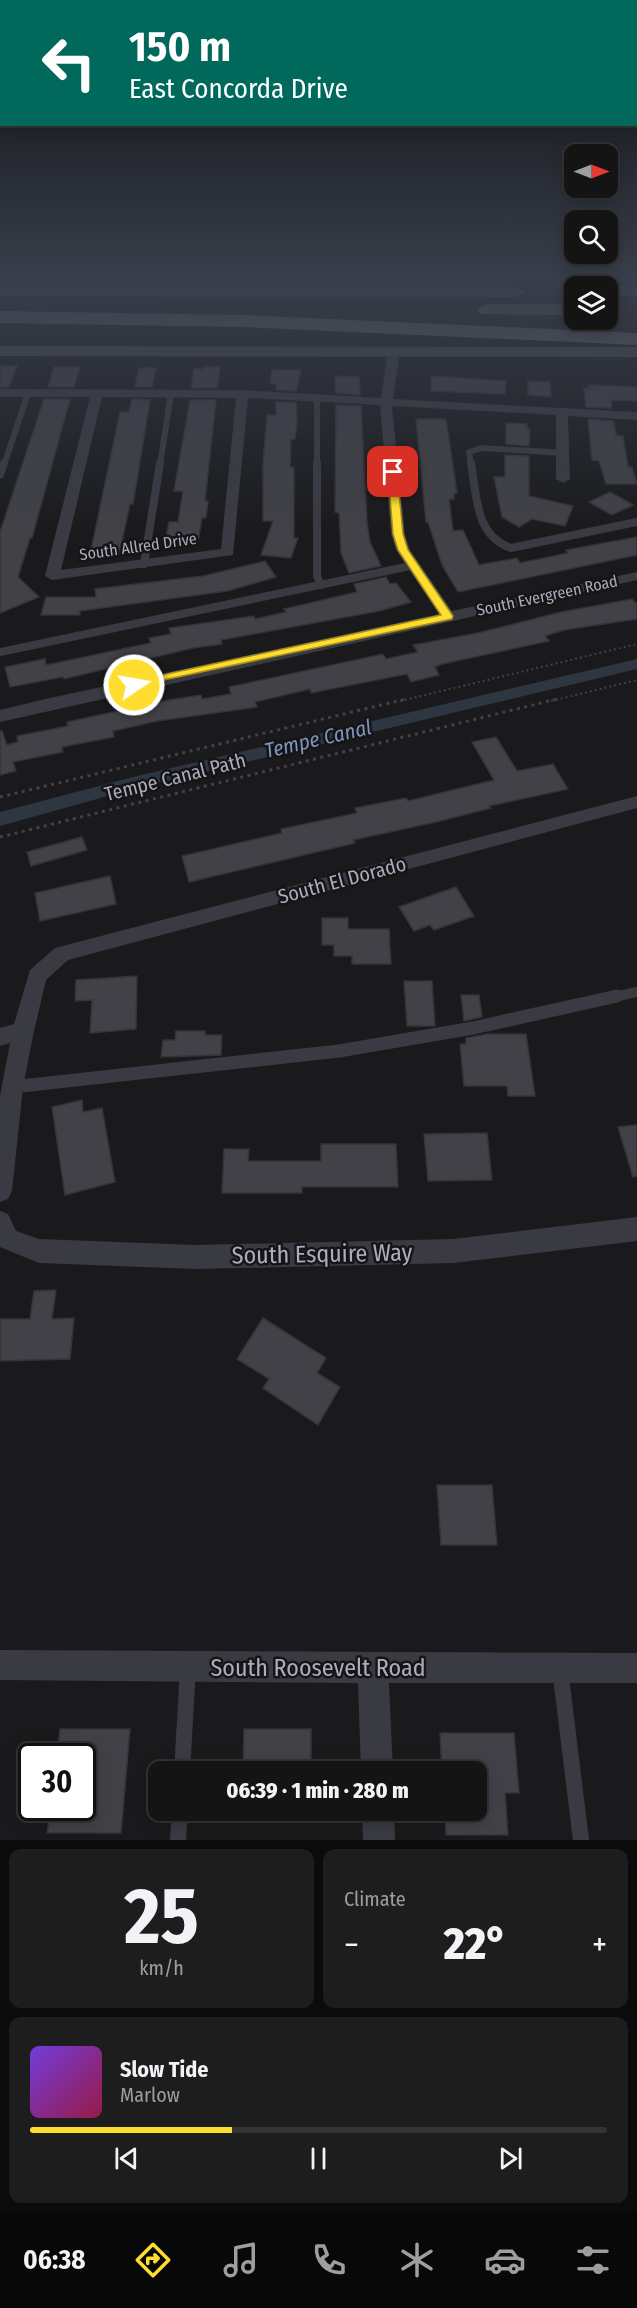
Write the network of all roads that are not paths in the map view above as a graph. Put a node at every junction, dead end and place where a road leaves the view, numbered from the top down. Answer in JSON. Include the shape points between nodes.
{"nodes":[{"id":1,"x":392,"y":362,"type":"edge"},
{"id":2,"x":0,"y":393,"type":"edge"},
{"id":3,"x":28,"y":393,"type":"junction"},
{"id":4,"x":171,"y":393,"type":"junction"},
{"id":5,"x":97,"y":394,"type":"junction"},
{"id":6,"x":242,"y":394,"type":"junction"},
{"id":7,"x":317,"y":399,"type":"junction"},
{"id":8,"x":386,"y":404,"type":"junction"},
{"id":9,"x":562,"y":412,"type":"junction"},
{"id":10,"x":637,"y":416,"type":"edge"},
{"id":11,"x":563,"y":453,"type":"junction"},
{"id":12,"x":0,"y":475,"type":"edge"},
{"id":13,"x":563,"y":479,"type":"dead end"},
{"id":14,"x":637,"y":522,"type":"edge"},
{"id":15,"x":144,"y":564,"type":"junction"},
{"id":16,"x":415,"y":565,"type":"junction"},
{"id":17,"x":637,"y":576,"type":"edge"},
{"id":18,"x":321,"y":585,"type":"junction"},
{"id":19,"x":448,"y":616,"type":"junction"},
{"id":20,"x":0,"y":652,"type":"edge"},
{"id":21,"x":0,"y":716,"type":"edge"},
{"id":22,"x":637,"y":802,"type":"edge"},
{"id":23,"x":637,"y":992,"type":"edge"},
{"id":24,"x":23,"y":1031,"type":"junction"},
{"id":25,"x":0,"y":1037,"type":"edge"},
{"id":26,"x":12,"y":1087,"type":"junction"},
{"id":27,"x":0,"y":1191,"type":"edge"},
{"id":28,"x":637,"y":1228,"type":"edge"},
{"id":29,"x":4,"y":1230,"type":"edge"},
{"id":30,"x":0,"y":1665,"type":"edge"},
{"id":31,"x":188,"y":1668,"type":"junction"},
{"id":32,"x":374,"y":1668,"type":"junction"},
{"id":33,"x":560,"y":1668,"type":"junction"},
{"id":34,"x":637,"y":1668,"type":"edge"},
{"id":35,"x":183,"y":1761,"type":"edge"},
{"id":36,"x":376,"y":1761,"type":"edge"},
{"id":37,"x":179,"y":1821,"type":"edge"},
{"id":38,"x":378,"y":1821,"type":"edge"},
{"id":39,"x":178,"y":1840,"type":"edge"},
{"id":40,"x":379,"y":1840,"type":"edge"},
{"id":41,"x":581,"y":1840,"type":"edge"}],
"edges":[{"from":1,"to":8,"type":"street"},
{"from":2,"to":3,"type":"street"},
{"from":3,"to":5,"type":"street"},
{"from":3,"to":12,"type":"lane"},
{"from":4,"to":5,"type":"street"},
{"from":4,"to":6,"type":"street"},
{"from":4,"to":15,"type":"lane"},
{"from":5,"to":15,"type":"street","name":"South Allred Drive","via":[[52,576]]},
{"from":6,"to":7,"type":"street"},
{"from":6,"to":15,"type":"street","name":"South Allred Drive","via":[[228,552]]},
{"from":7,"to":8,"type":"street"},
{"from":7,"to":18,"type":"lane","via":[[317,576]]},
{"from":8,"to":9,"type":"street"},
{"from":8,"to":16,"type":"street","via":[[398,534],[403,550]]},
{"from":9,"to":10,"type":"street"},
{"from":9,"to":11,"type":"street"},
{"from":11,"to":13,"type":"street"},
{"from":11,"to":14,"type":"lane","via":[[482,448],[470,452],[483,527],[496,543],[511,548]]},
{"from":16,"to":18,"type":"lane"},
{"from":16,"to":19,"type":"street"},
{"from":17,"to":19,"type":"street","name":"South Evergreen Road"},
{"from":18,"to":20,"type":"lane"},
{"from":19,"to":21,"type":"street","name":"South Evergreen Road"},
{"from":22,"to":24,"type":"street","name":"South El Dorado","via":[[62,954],[37,976]]},
{"from":23,"to":26,"type":"lane","via":[[472,1028],[339,1051]]},
{"from":24,"to":25,"type":"street"},
{"from":24,"to":26,"type":"street"},
{"from":26,"to":27,"type":"street"},
{"from":28,"to":29,"type":"street","name":"South Esquire Way","via":[[453,1251],[195,1257],[39,1251]]},
{"from":30,"to":31,"type":"street","name":"South Roosevelt Road"},
{"from":31,"to":32,"type":"street","name":"South Roosevelt Road"},
{"from":31,"to":35,"type":"lane"},
{"from":32,"to":33,"type":"street","name":"South Roosevelt Road"},
{"from":32,"to":36,"type":"street"},
{"from":33,"to":34,"type":"street","name":"South Roosevelt Road"},
{"from":33,"to":41,"type":"lane"},
{"from":37,"to":39,"type":"lane"},
{"from":38,"to":40,"type":"street"}]}
